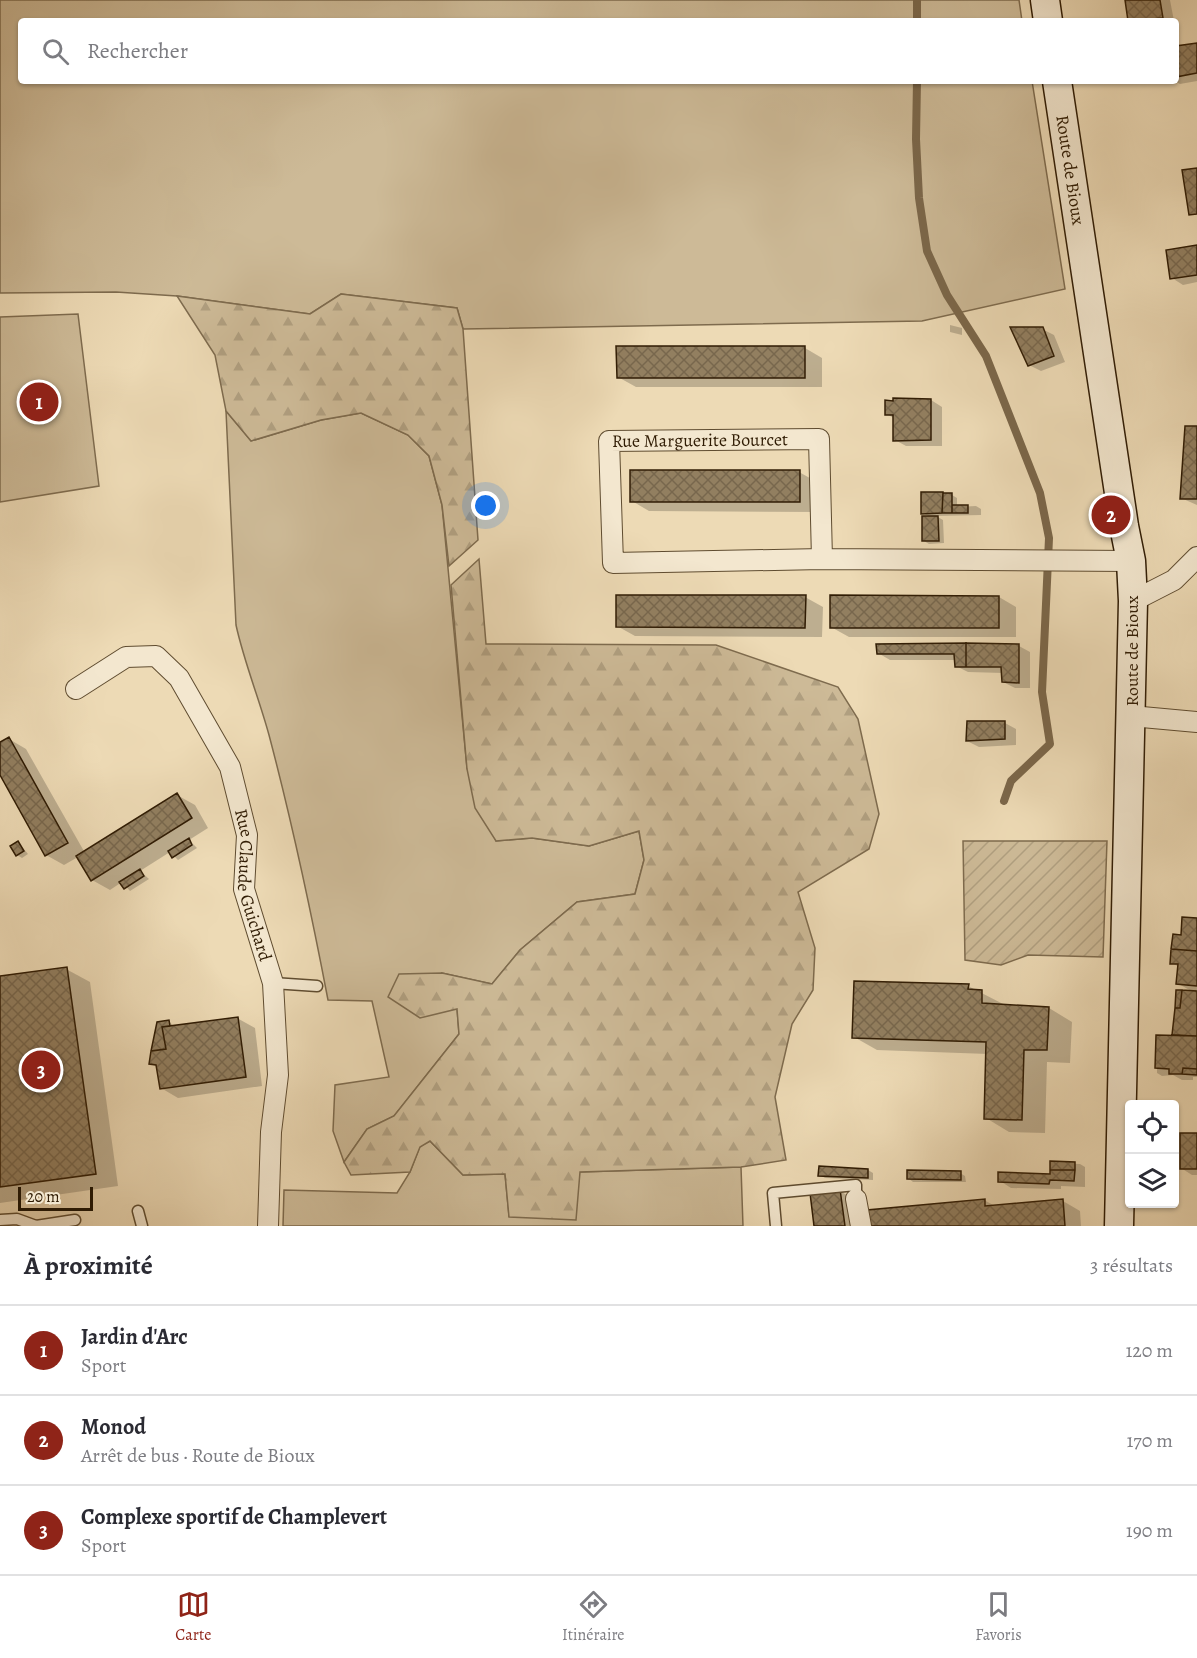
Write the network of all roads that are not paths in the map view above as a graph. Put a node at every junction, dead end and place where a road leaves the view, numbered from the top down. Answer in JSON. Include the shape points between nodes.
{"nodes":[{"id":1,"x":1045,"y":0,"type":"edge"},
{"id":2,"x":1048,"y":18,"type":"edge"},
{"id":3,"x":1057,"y":84,"type":"edge"},
{"id":4,"x":1197,"y":557,"type":"edge"},
{"id":5,"x":822,"y":559,"type":"junction"},
{"id":6,"x":1131,"y":561,"type":"junction"},
{"id":7,"x":1132,"y":601,"type":"junction"},
{"id":8,"x":76,"y":689,"type":"dead end"},
{"id":9,"x":1131,"y":716,"type":"junction"},
{"id":10,"x":1197,"y":722,"type":"edge"},
{"id":11,"x":273,"y":983,"type":"junction"},
{"id":12,"x":316,"y":986,"type":"dead end"},
{"id":13,"x":856,"y":1199,"type":"joint"},
{"id":14,"x":138,"y":1211,"type":"dead end"},
{"id":15,"x":0,"y":1220,"type":"edge"},
{"id":16,"x":75,"y":1220,"type":"dead end"},
{"id":17,"x":142,"y":1226,"type":"edge"},
{"id":18,"x":268,"y":1226,"type":"edge"},
{"id":19,"x":776,"y":1226,"type":"edge"},
{"id":20,"x":861,"y":1226,"type":"edge"},
{"id":21,"x":1119,"y":1226,"type":"edge"}],
"edges":[{"from":1,"to":2,"type":"main road"},
{"from":3,"to":6,"type":"main road","name":"Route de Bioux"},
{"from":4,"to":7,"type":"street","via":[[1174,580]]},
{"from":5,"to":5,"type":"street","name":"Rue Marguerite Bourcet","via":[[819,439],[609,441],[613,563]]},
{"from":5,"to":6,"type":"street","name":"Rue Marguerite Bourcet"},
{"from":6,"to":7,"type":"main road","name":"Route de Bioux"},
{"from":7,"to":9,"type":"main road","name":"Route de Bioux"},
{"from":8,"to":11,"type":"street","name":"Rue Claude Guichard","via":[[126,657],[156,656],[179,678],[230,768],[247,835],[244,889]]},
{"from":9,"to":10,"type":"street"},
{"from":9,"to":21,"type":"main road","name":"Route de Bioux"},
{"from":11,"to":12,"type":"lane"},
{"from":11,"to":18,"type":"street","name":"Rue Claude Guichard","via":[[278,1075]]},
{"from":13,"to":19,"type":"lane","via":[[856,1185],[772,1193]]},
{"from":13,"to":20,"type":"street"},
{"from":14,"to":17,"type":"lane"},
{"from":15,"to":16,"type":"lane","via":[[17,1219],[36,1226]]}]}
